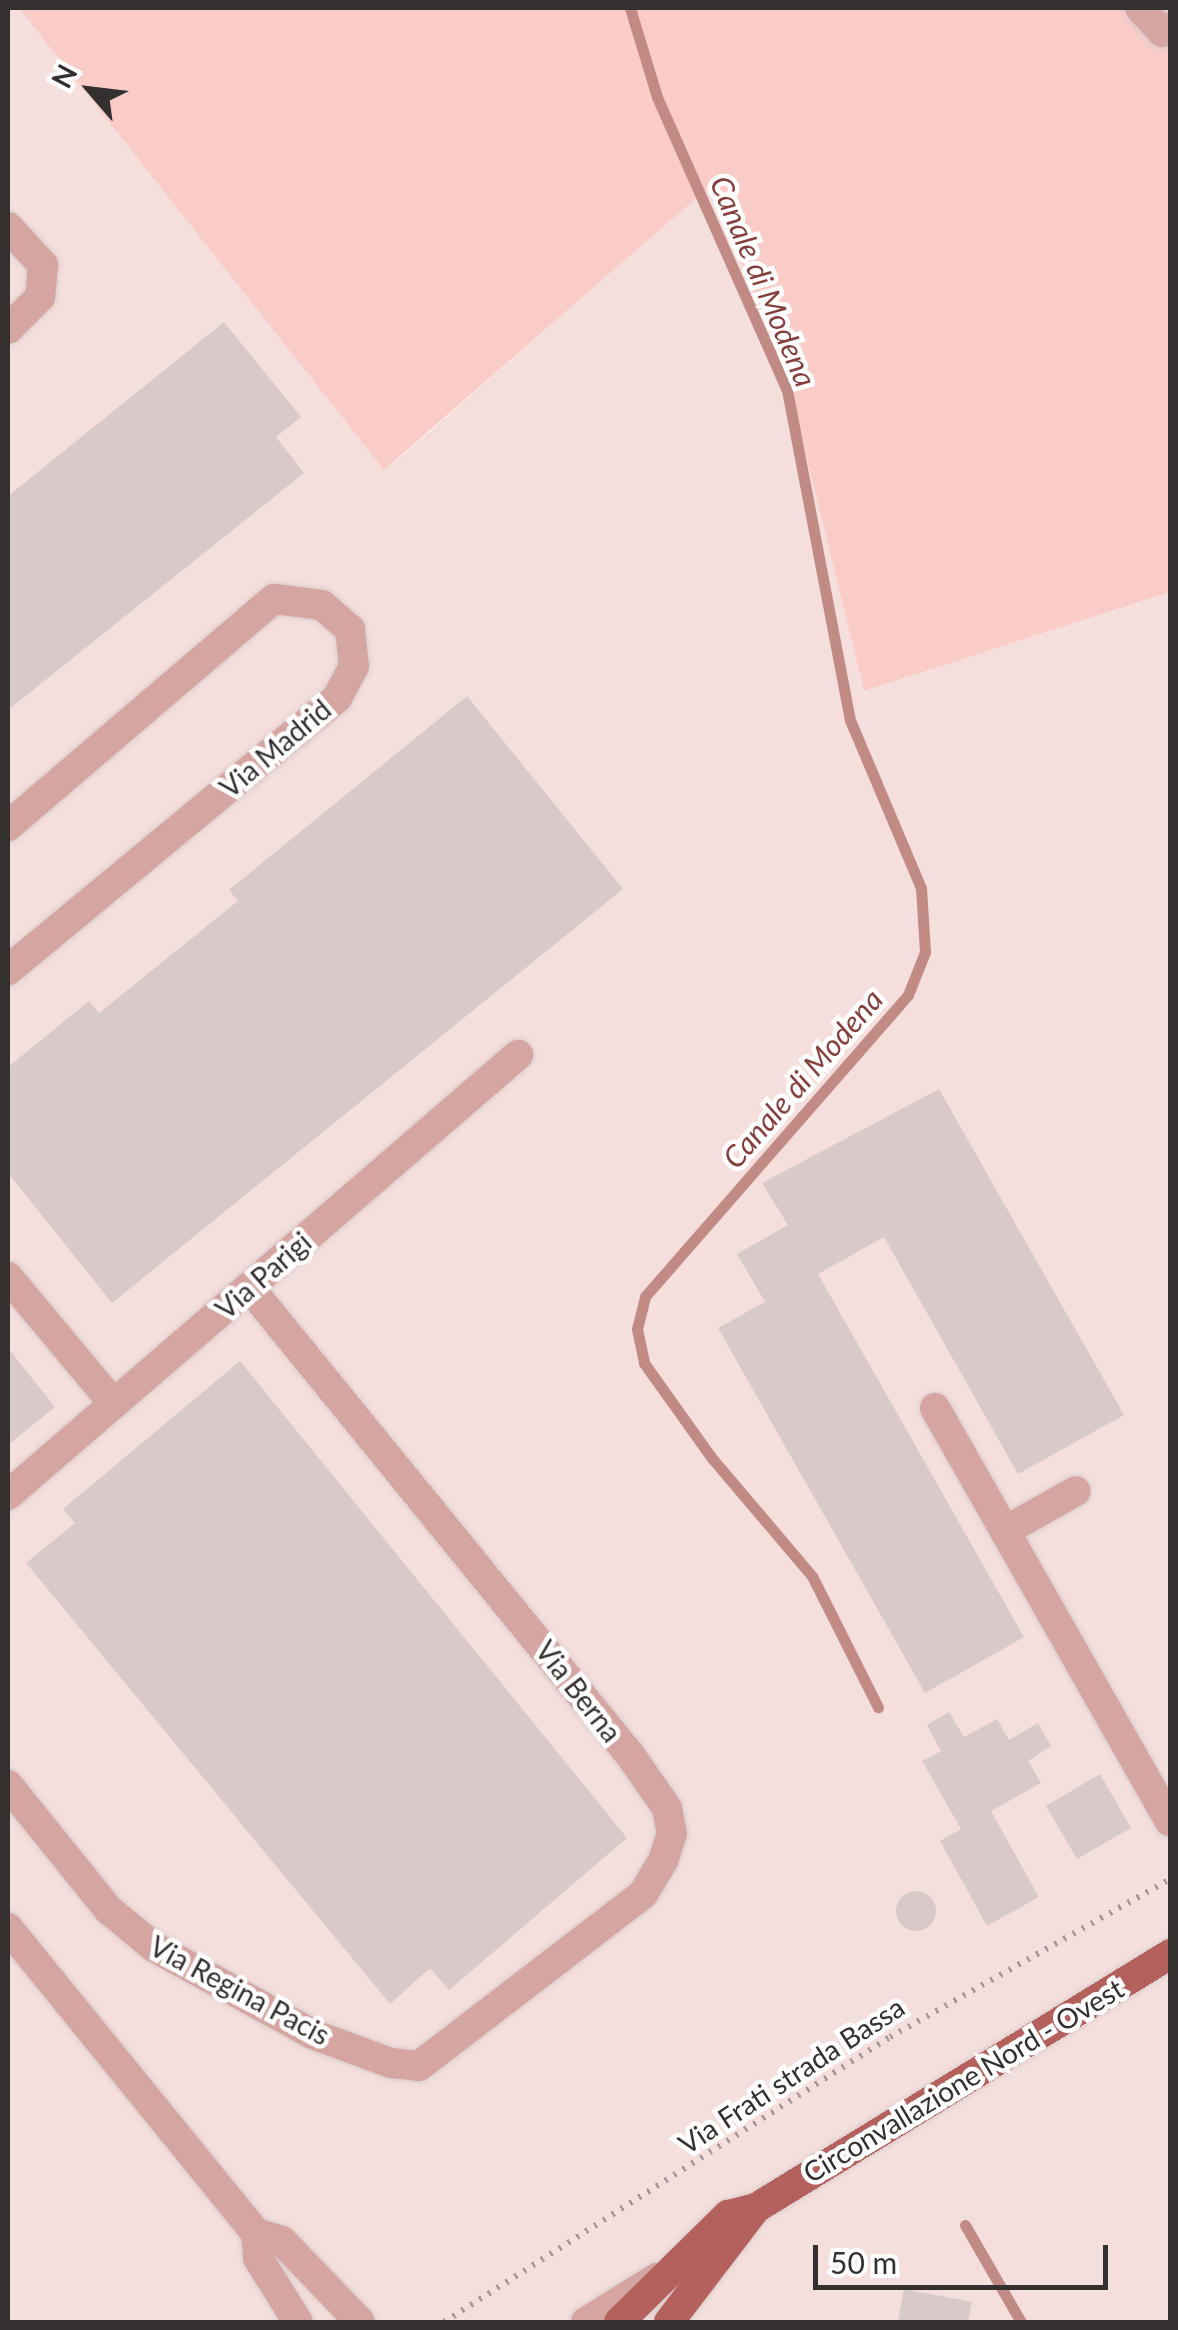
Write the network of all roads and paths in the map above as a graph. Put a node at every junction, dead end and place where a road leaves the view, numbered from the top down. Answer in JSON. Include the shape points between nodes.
{"nodes":[{"id":1,"x":1140,"y":8,"type":"edge"},
{"id":2,"x":1170,"y":28,"type":"edge"},
{"id":3,"x":8,"y":226,"type":"edge"},
{"id":4,"x":8,"y":329,"type":"edge"},
{"id":5,"x":8,"y":826,"type":"edge"},
{"id":6,"x":8,"y":970,"type":"edge"},
{"id":7,"x":518,"y":1055,"type":"dead end"},
{"id":8,"x":8,"y":1277,"type":"edge"},
{"id":9,"x":249,"y":1287,"type":"junction"},
{"id":10,"x":114,"y":1404,"type":"junction"},
{"id":11,"x":934,"y":1408,"type":"dead end"},
{"id":12,"x":1076,"y":1491,"type":"dead end"},
{"id":13,"x":8,"y":1495,"type":"edge"},
{"id":14,"x":1005,"y":1531,"type":"junction"},
{"id":15,"x":8,"y":1785,"type":"edge"},
{"id":16,"x":1170,"y":1821,"type":"edge"},
{"id":17,"x":1170,"y":1879,"type":"edge"},
{"id":18,"x":8,"y":1928,"type":"edge"},
{"id":19,"x":1170,"y":1954,"type":"edge"},
{"id":20,"x":419,"y":2066,"type":"joint"},
{"id":21,"x":756,"y":2208,"type":"junction"},
{"id":22,"x":256,"y":2233,"type":"junction"},
{"id":23,"x":657,"y":2278,"type":"junction"},
{"id":24,"x":298,"y":2322,"type":"edge"},
{"id":25,"x":360,"y":2322,"type":"edge"},
{"id":26,"x":444,"y":2322,"type":"edge"},
{"id":27,"x":586,"y":2322,"type":"edge"},
{"id":28,"x":619,"y":2322,"type":"edge"},
{"id":29,"x":669,"y":2322,"type":"edge"}],
"edges":[{"from":1,"to":2,"type":"street","via":[[1162,32]]},
{"from":3,"to":4,"type":"street","via":[[43,265],[40,297]]},
{"from":5,"to":6,"type":"street","name":"Via Madrid","via":[[274,599],[322,605],[350,629],[354,666],[337,698]]},
{"from":7,"to":9,"type":"street","name":"Via Parigi"},
{"from":8,"to":10,"type":"street"},
{"from":9,"to":10,"type":"street","name":"Via Parigi"},
{"from":9,"to":20,"type":"street","name":"Via Berna","via":[[630,1755],[670,1821],[663,1861],[643,1894]]},
{"from":10,"to":13,"type":"street","name":"Via Parigi"},
{"from":11,"to":14,"type":"street"},
{"from":12,"to":14,"type":"street"},
{"from":14,"to":16,"type":"street"},
{"from":15,"to":20,"type":"street","name":"Via Regina Pacis","via":[[110,1910],[154,1947],[312,2034]]},
{"from":17,"to":26,"type":"path","name":"Via Frati strada Bassa","via":[[890,2037]]},
{"from":18,"to":22,"type":"street"},
{"from":19,"to":21,"type":"main road","name":"Circonvallazione Nord - Ovest"},
{"from":21,"to":23,"type":"main road","name":"Circonvallazione Nord - Ovest","via":[[728,2215]]},
{"from":21,"to":29,"type":"main road","name":"Circonvallazione Nord - Ovest"},
{"from":22,"to":24,"type":"street","via":[[258,2258]]},
{"from":22,"to":25,"type":"street","via":[[282,2241]]},
{"from":23,"to":27,"type":"street"},
{"from":23,"to":28,"type":"main road","name":"Circonvallazione Nord - Ovest"}]}
